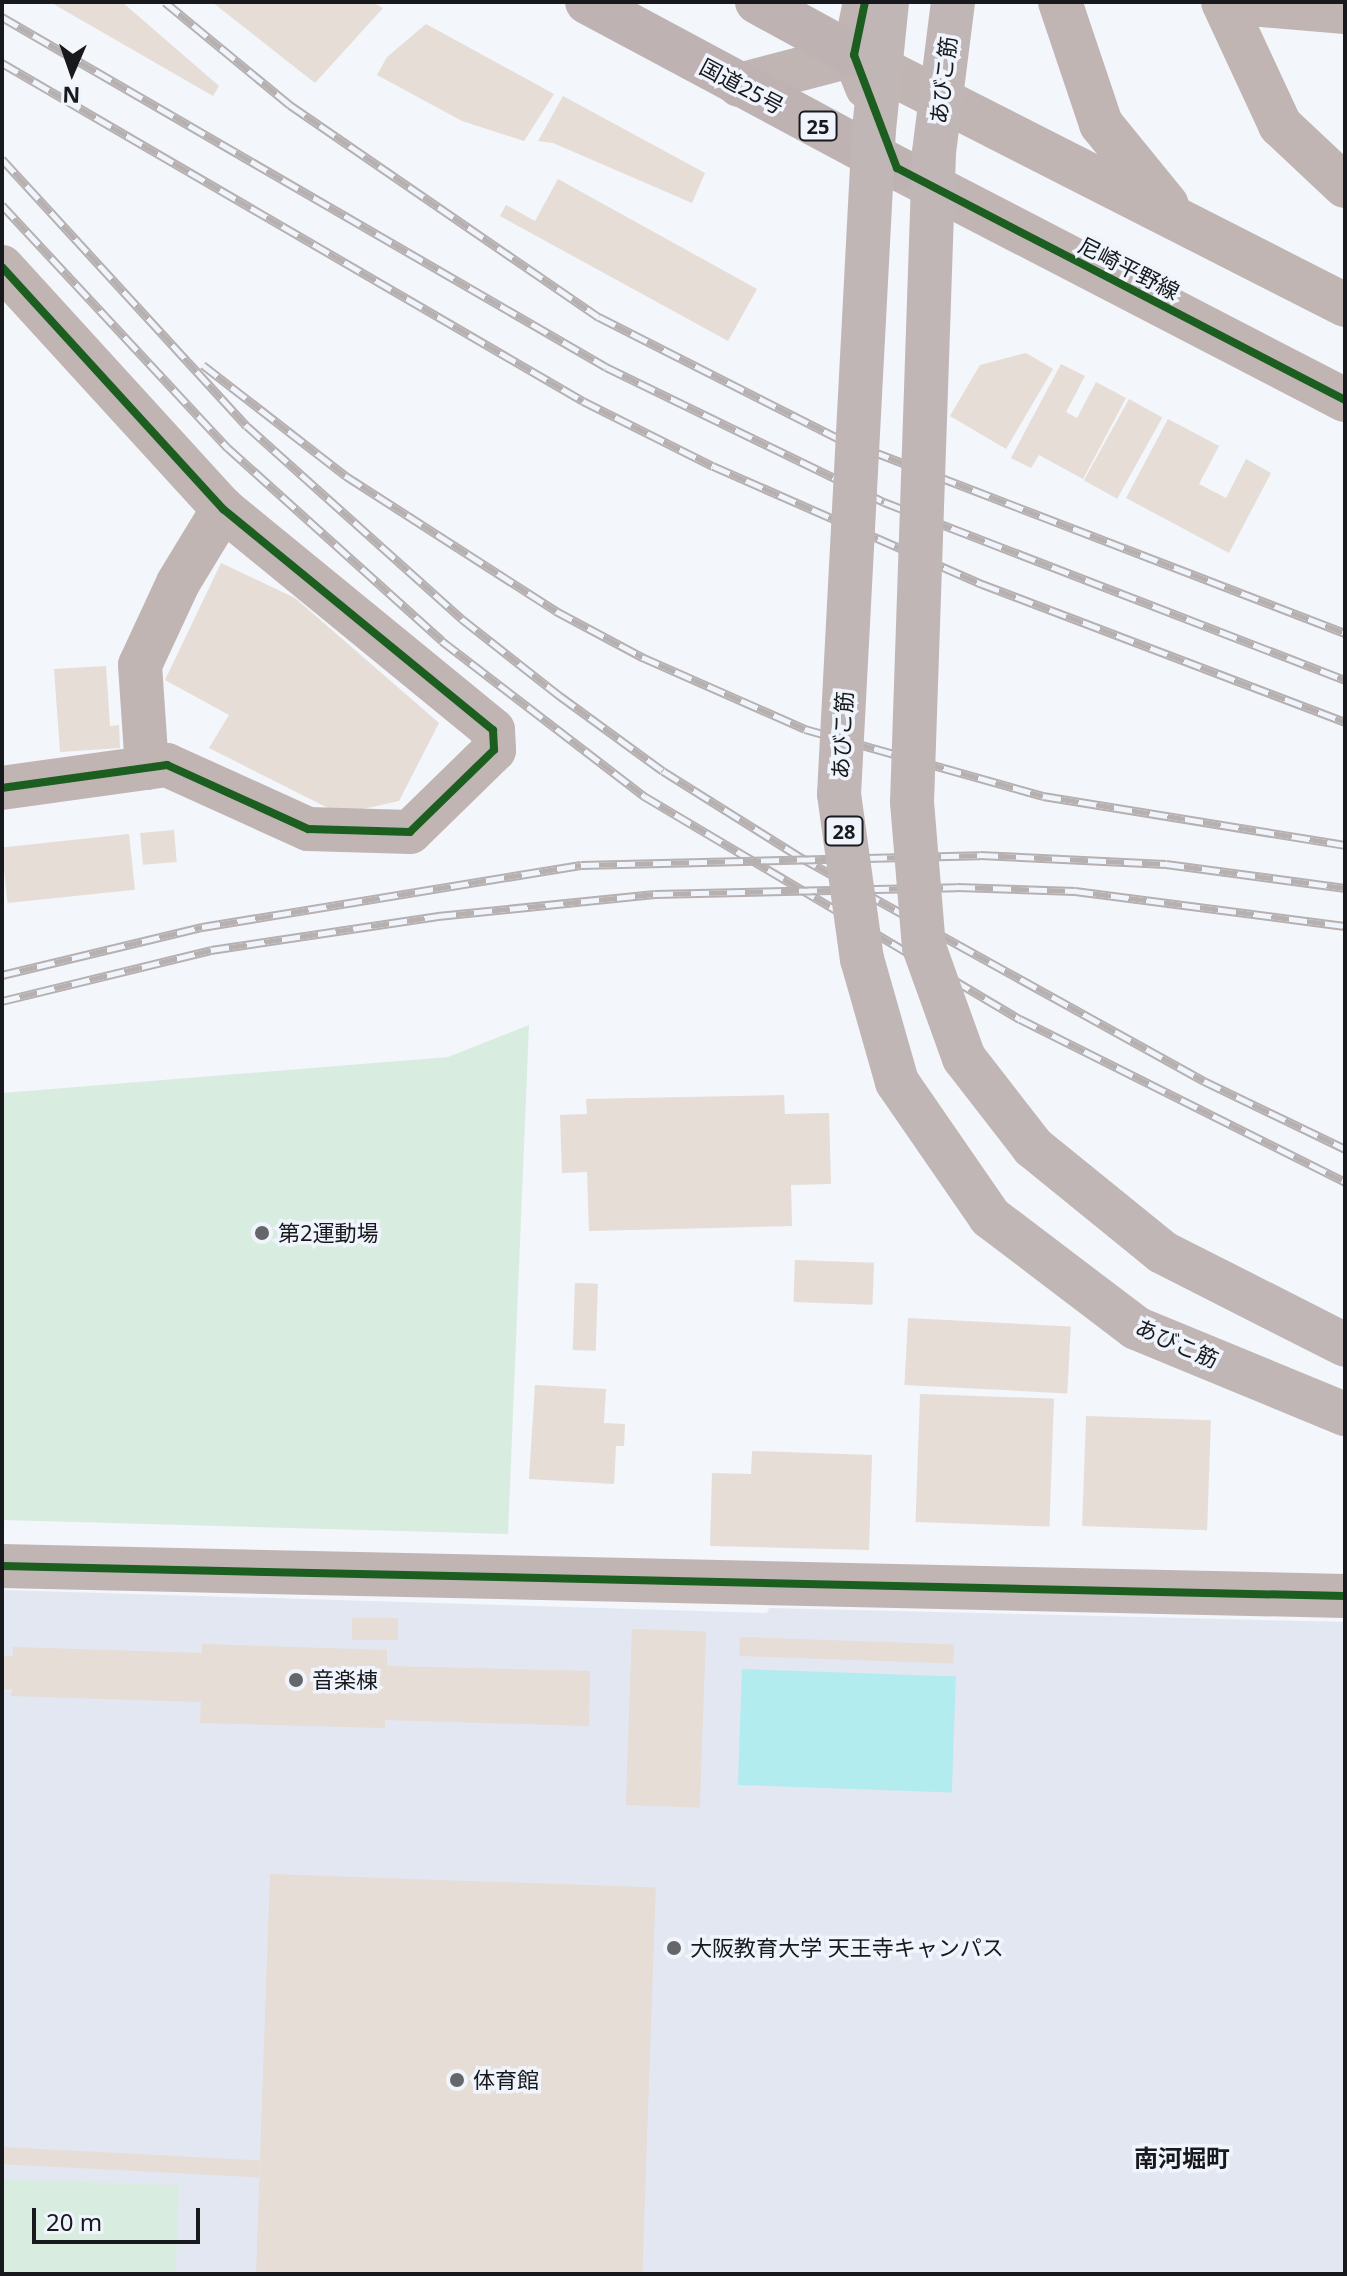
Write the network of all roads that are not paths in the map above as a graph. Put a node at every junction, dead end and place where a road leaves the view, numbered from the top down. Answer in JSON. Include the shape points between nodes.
{"nodes":[{"id":1,"x":587,"y":2,"type":"edge"},
{"id":2,"x":757,"y":2,"type":"edge"},
{"id":3,"x":865,"y":2,"type":"edge"},
{"id":4,"x":886,"y":2,"type":"edge"},
{"id":5,"x":953,"y":2,"type":"edge"},
{"id":6,"x":1060,"y":2,"type":"edge"},
{"id":7,"x":1225,"y":6,"type":"edge"},
{"id":8,"x":1345,"y":19,"type":"edge"},
{"id":9,"x":854,"y":55,"type":"junction"},
{"id":10,"x":739,"y":85,"type":"junction"},
{"id":11,"x":897,"y":168,"type":"junction"},
{"id":12,"x":1345,"y":186,"type":"edge"},
{"id":13,"x":1177,"y":217,"type":"junction"},
{"id":14,"x":2,"y":267,"type":"edge"},
{"id":15,"x":1345,"y":305,"type":"edge"},
{"id":16,"x":1345,"y":400,"type":"edge"},
{"id":17,"x":223,"y":509,"type":"junction"},
{"id":18,"x":147,"y":768,"type":"junction"},
{"id":19,"x":2,"y":788,"type":"edge"},
{"id":20,"x":1345,"y":1345,"type":"edge"},
{"id":21,"x":1345,"y":1414,"type":"edge"},
{"id":22,"x":2,"y":1566,"type":"edge"},
{"id":23,"x":1345,"y":1596,"type":"edge"}],
"edges":[{"from":1,"to":10,"type":"highway","name":"国道25号","number":"25"},
{"from":2,"to":9,"type":"highway"},
{"from":3,"to":9,"type":"street"},
{"from":4,"to":9,"type":"street"},
{"from":4,"to":21,"type":"main road","name":"あびこ筋","number":"28","bridge":true,"via":[[874,129],[839,794],[862,959],[897,1082],[990,1217],[1136,1328]]},
{"from":5,"to":20,"type":"main road","name":"あびこ筋","bridge":true,"via":[[934,153],[912,802],[924,947],[964,1058],[1033,1147],[1162,1252]]},
{"from":6,"to":13,"type":"street","via":[[1101,124]]},
{"from":7,"to":8,"type":"lane"},
{"from":7,"to":12,"type":"street","via":[[1280,125]]},
{"from":9,"to":10,"type":"street"},
{"from":9,"to":11,"type":"street"},
{"from":9,"to":13,"type":"street"},
{"from":10,"to":11,"type":"highway","name":"国道25号","number":"25"},
{"from":11,"to":16,"type":"street","name":"尼崎平野線"},
{"from":13,"to":15,"type":"street"},
{"from":14,"to":17,"type":"street"},
{"from":17,"to":18,"type":"street","via":[[178,583],[140,665]]},
{"from":17,"to":18,"type":"street","via":[[493,730],[494,750],[410,832],[308,829],[167,765]]},
{"from":18,"to":19,"type":"street"},
{"from":22,"to":23,"type":"street"}]}
